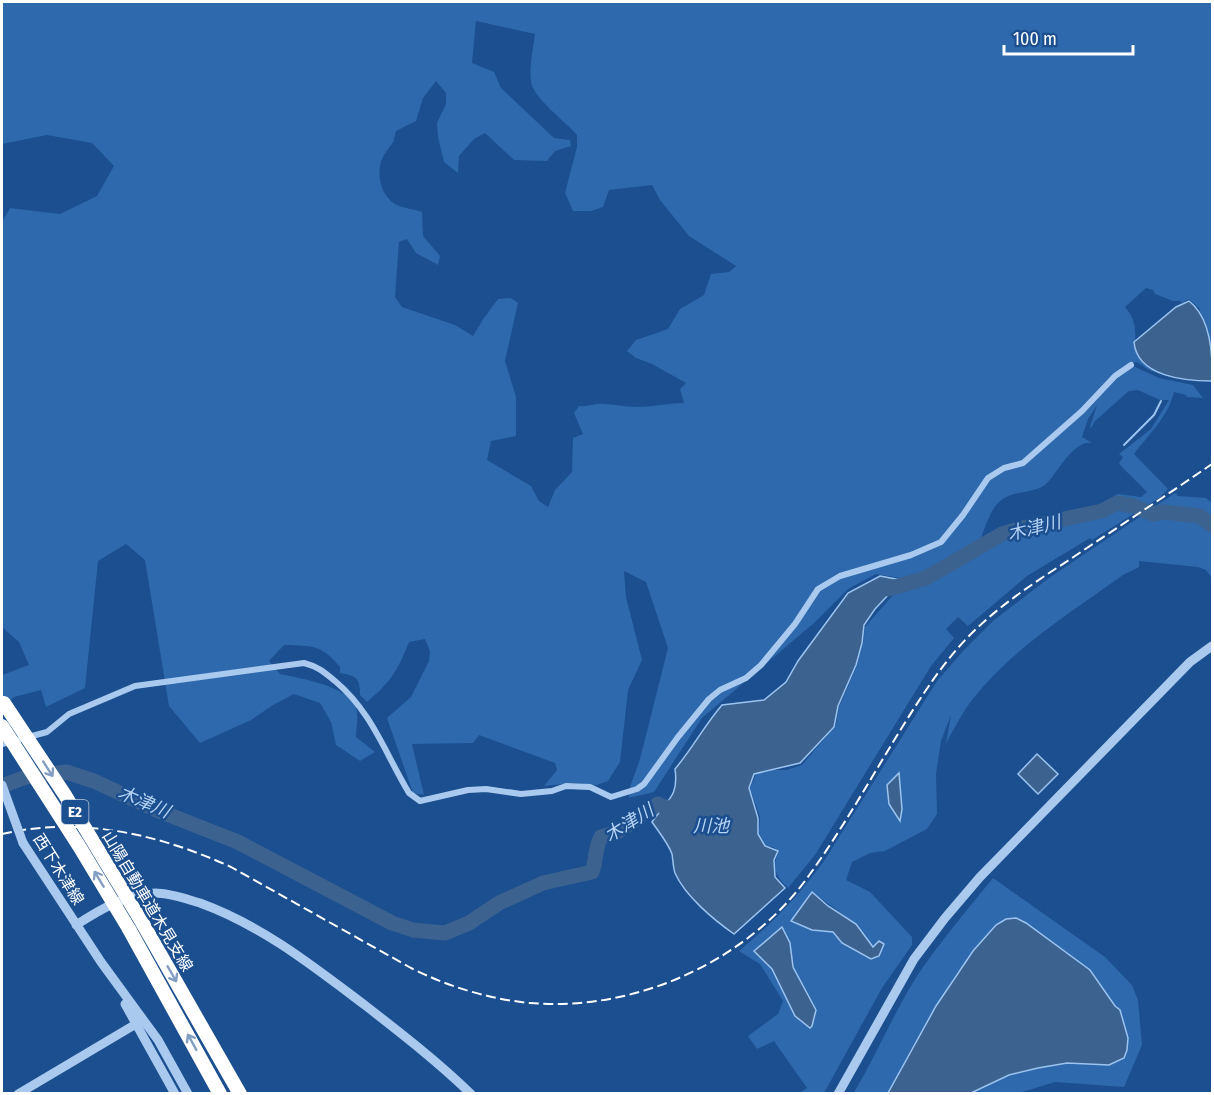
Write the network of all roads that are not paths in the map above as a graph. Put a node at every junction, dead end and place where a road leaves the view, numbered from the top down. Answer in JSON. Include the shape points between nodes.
{"nodes":[{"id":1,"x":1131,"y":365,"type":"dead end"},
{"id":2,"x":1212,"y":646,"type":"edge"},
{"id":3,"x":3,"y":701,"type":"edge"},
{"id":4,"x":2,"y":726,"type":"edge"},
{"id":5,"x":2,"y":744,"type":"edge"},
{"id":6,"x":2,"y":785,"type":"edge"},
{"id":7,"x":76,"y":925,"type":"junction"},
{"id":8,"x":140,"y":1022,"type":"junction"},
{"id":9,"x":32,"y":1090,"type":"edge"},
{"id":10,"x":18,"y":1094,"type":"edge"},
{"id":11,"x":175,"y":1094,"type":"edge"},
{"id":12,"x":188,"y":1094,"type":"edge"},
{"id":13,"x":220,"y":1094,"type":"edge"},
{"id":14,"x":240,"y":1094,"type":"edge"},
{"id":15,"x":471,"y":1094,"type":"edge"},
{"id":16,"x":838,"y":1094,"type":"edge"}],
"edges":[{"from":1,"to":5,"type":"street","via":[[1114,376],[1082,411],[1023,463],[988,477],[941,542],[840,576],[818,590],[761,665],[709,699],[637,789],[611,797],[590,787],[566,786],[521,794],[486,789],[420,801],[409,793],[362,708],[318,666],[304,663],[135,686],[69,714],[47,732]]},
{"from":2,"to":16,"type":"street","via":[[1190,662],[959,902],[914,959]]},
{"from":3,"to":14,"type":"highway","name":"山陽自動車道木見支線","number":"E2","one_way":true,"bridge":true,"via":[[143,924]]},
{"from":13,"to":4,"type":"highway","name":"山陽自動車道木見支線","number":"E2","one_way":true,"bridge":true,"via":[[129,929]]},
{"from":6,"to":7,"type":"street","name":"西下木津線","bridge":true,"via":[[23,843]]},
{"from":7,"to":8,"type":"street","name":"西下木津線"},
{"from":7,"to":15,"type":"street","via":[[135,895],[158,893],[182,897],[243,921],[296,952],[407,1038]]},
{"from":8,"to":9,"type":"street"},
{"from":8,"to":11,"type":"street","name":"西下木津線"},
{"from":8,"to":12,"type":"street","name":"西下木津線","via":[[158,1040]]},
{"from":9,"to":10,"type":"street"}]}
